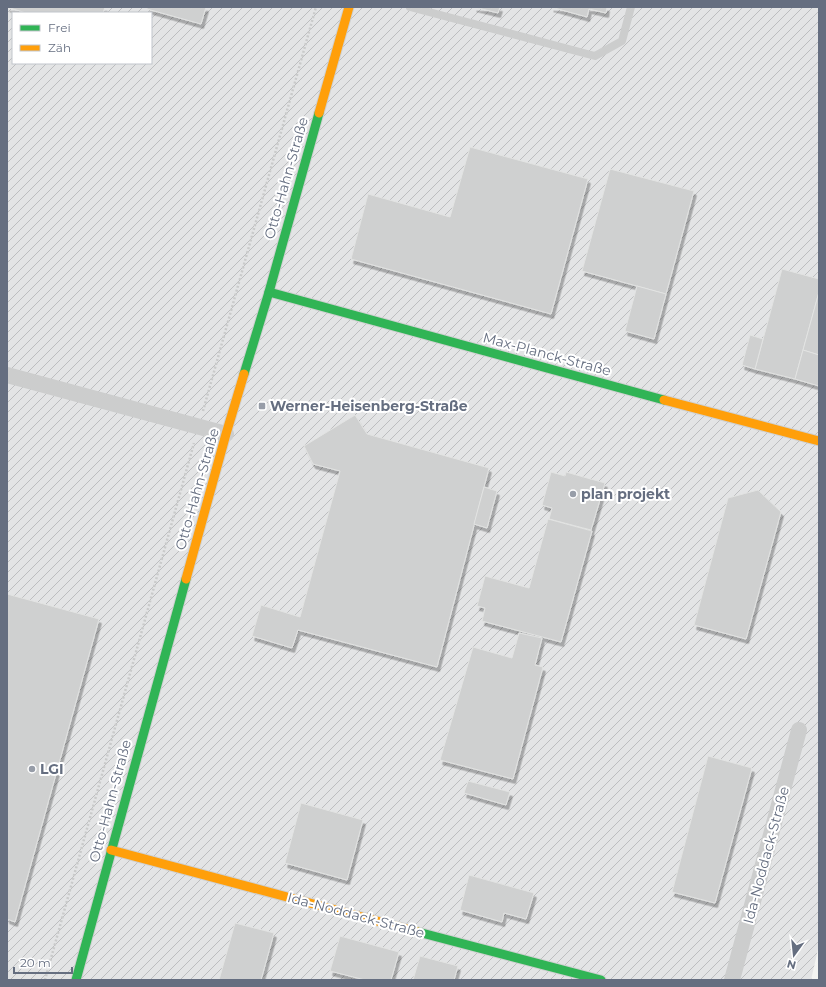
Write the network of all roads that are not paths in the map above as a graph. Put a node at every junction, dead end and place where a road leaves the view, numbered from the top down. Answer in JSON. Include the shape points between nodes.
{"nodes":[{"id":1,"x":349,"y":7,"type":"edge"},
{"id":2,"x":410,"y":7,"type":"edge"},
{"id":3,"x":631,"y":7,"type":"edge"},
{"id":4,"x":425,"y":9,"type":"edge"},
{"id":5,"x":269,"y":292,"type":"junction"},
{"id":6,"x":7,"y":375,"type":"edge"},
{"id":7,"x":226,"y":434,"type":"junction"},
{"id":8,"x":819,"y":441,"type":"edge"},
{"id":9,"x":799,"y":730,"type":"dead end"},
{"id":10,"x":110,"y":850,"type":"junction"},
{"id":11,"x":76,"y":980,"type":"edge"},
{"id":12,"x":601,"y":980,"type":"edge"},
{"id":13,"x":732,"y":980,"type":"edge"}],
"edges":[{"from":1,"to":5,"type":"street","name":"Otto-Hahn-Straße"},
{"from":2,"to":4,"type":"lane"},
{"from":3,"to":4,"type":"lane","via":[[622,41],[595,56]]},
{"from":5,"to":7,"type":"street","name":"Otto-Hahn-Straße"},
{"from":5,"to":8,"type":"street","name":"Max-Planck-Straße"},
{"from":6,"to":7,"type":"street"},
{"from":7,"to":10,"type":"street","name":"Otto-Hahn-Straße"},
{"from":9,"to":13,"type":"street","name":"Ida-Noddack-Straße"},
{"from":10,"to":11,"type":"street","name":"Otto-Hahn-Straße"},
{"from":10,"to":12,"type":"street","name":"Ida-Noddack-Straße"}]}
